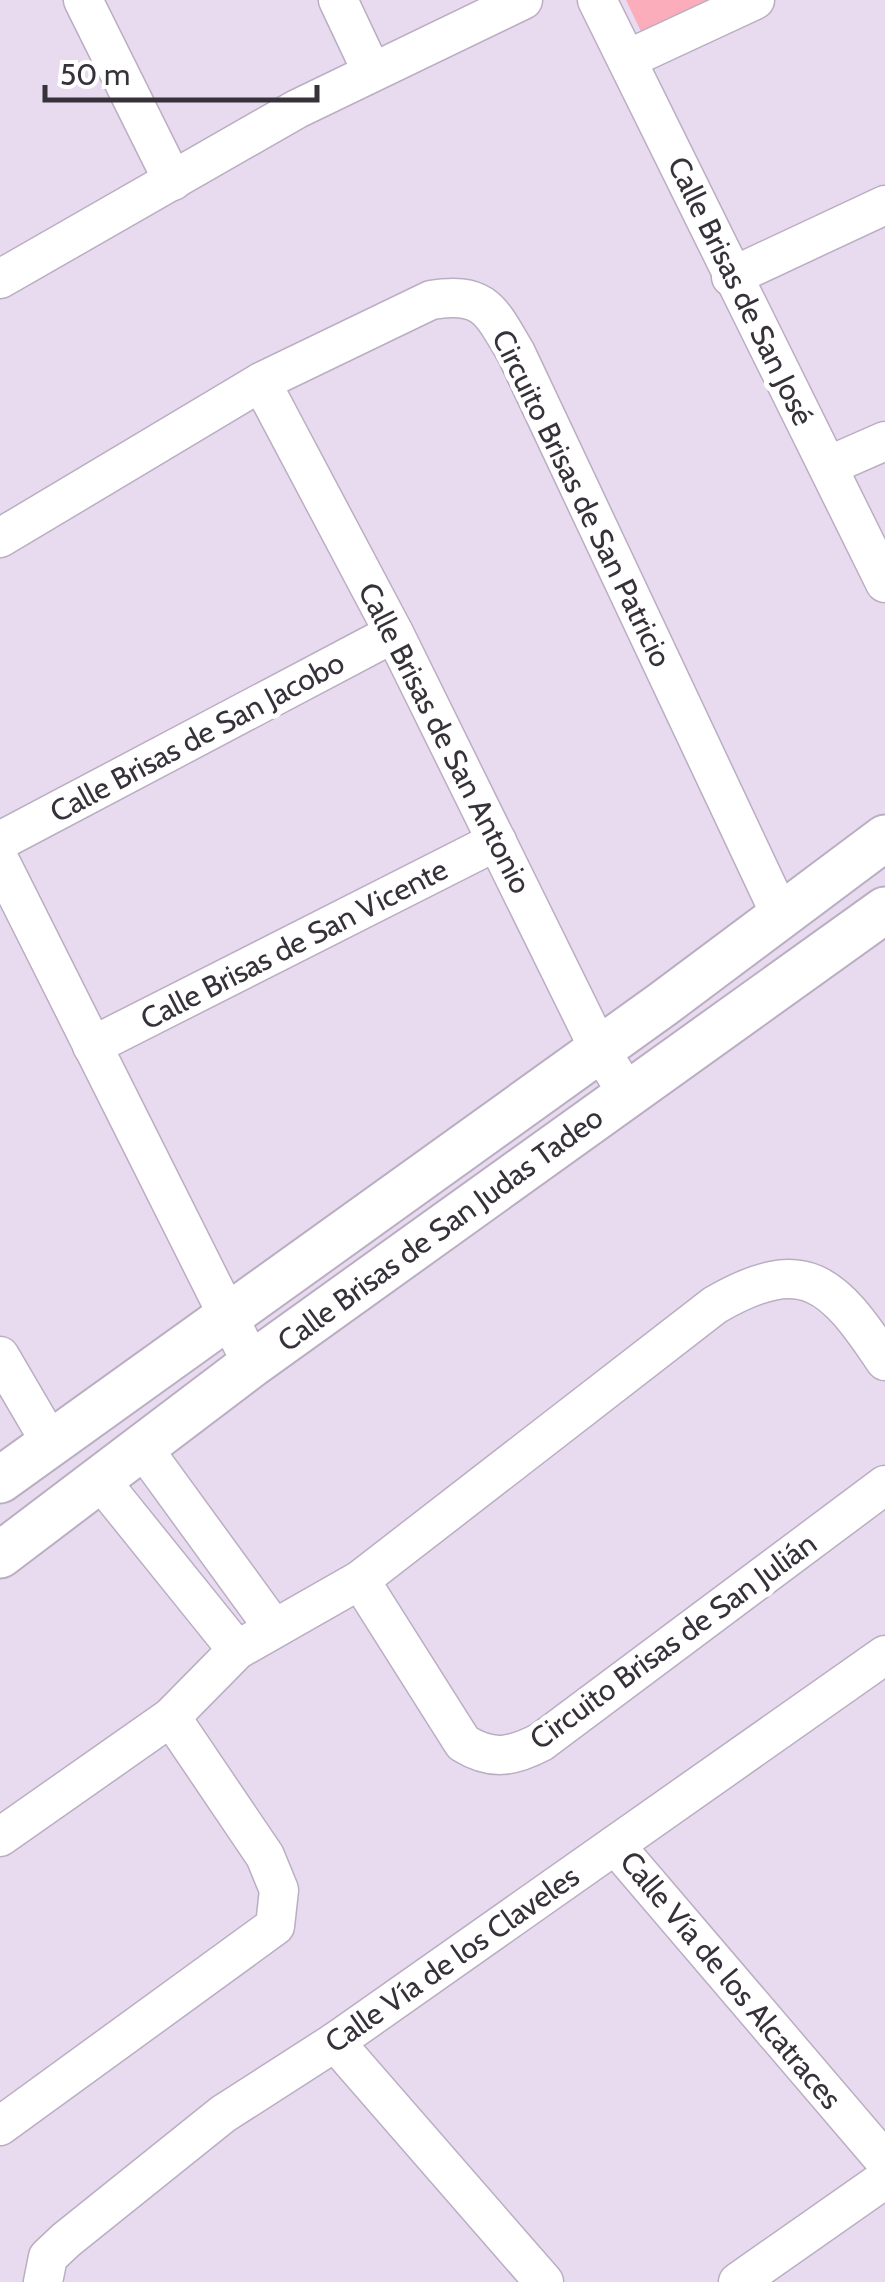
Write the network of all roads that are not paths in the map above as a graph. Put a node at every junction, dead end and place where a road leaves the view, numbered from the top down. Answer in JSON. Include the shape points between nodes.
{"nodes":[{"id":1,"x":82,"y":0,"type":"edge"},
{"id":2,"x":338,"y":0,"type":"edge"},
{"id":3,"x":523,"y":0,"type":"edge"},
{"id":4,"x":596,"y":0,"type":"edge"},
{"id":5,"x":755,"y":0,"type":"edge"},
{"id":6,"x":628,"y":58,"type":"junction"},
{"id":7,"x":371,"y":70,"type":"junction"},
{"id":8,"x":174,"y":181,"type":"junction"},
{"id":9,"x":885,"y":205,"type":"edge"},
{"id":10,"x":732,"y":277,"type":"junction"},
{"id":11,"x":0,"y":280,"type":"edge"},
{"id":12,"x":262,"y":382,"type":"junction"},
{"id":13,"x":885,"y":441,"type":"edge"},
{"id":14,"x":828,"y":466,"type":"junction"},
{"id":15,"x":0,"y":538,"type":"edge"},
{"id":16,"x":885,"y":583,"type":"edge"},
{"id":17,"x":394,"y":633,"type":"junction"},
{"id":18,"x":885,"y":838,"type":"edge"},
{"id":19,"x":0,"y":840,"type":"edge"},
{"id":20,"x":497,"y":842,"type":"junction"},
{"id":21,"x":0,"y":860,"type":"edge"},
{"id":22,"x":885,"y":910,"type":"edge"},
{"id":23,"x":782,"y":918,"type":"junction"},
{"id":24,"x":92,"y":1046,"type":"junction"},
{"id":25,"x":598,"y":1047,"type":"junction"},
{"id":26,"x":628,"y":1094,"type":"junction"},
{"id":27,"x":229,"y":1316,"type":"junction"},
{"id":28,"x":0,"y":1356,"type":"edge"},
{"id":29,"x":885,"y":1361,"type":"edge"},
{"id":30,"x":252,"y":1364,"type":"junction"},
{"id":31,"x":52,"y":1445,"type":"junction"},
{"id":32,"x":142,"y":1446,"type":"junction"},
{"id":33,"x":3,"y":1472,"type":"edge"},
{"id":34,"x":100,"y":1480,"type":"junction"},
{"id":35,"x":885,"y":1485,"type":"edge"},
{"id":36,"x":0,"y":1555,"type":"edge"},
{"id":37,"x":360,"y":1580,"type":"junction"},
{"id":38,"x":273,"y":1627,"type":"junction"},
{"id":39,"x":238,"y":1650,"type":"junction"},
{"id":40,"x":885,"y":1656,"type":"edge"},
{"id":41,"x":171,"y":1717,"type":"junction"},
{"id":42,"x":0,"y":1837,"type":"edge"},
{"id":43,"x":615,"y":1845,"type":"junction"},
{"id":44,"x":335,"y":2042,"type":"junction"},
{"id":45,"x":0,"y":2126,"type":"edge"},
{"id":46,"x":885,"y":2161,"type":"edge"},
{"id":47,"x":885,"y":2179,"type":"edge"},
{"id":48,"x":43,"y":2282,"type":"edge"},
{"id":49,"x":544,"y":2282,"type":"edge"},
{"id":50,"x":738,"y":2282,"type":"edge"}],
"edges":[{"from":1,"to":8,"type":"street"},
{"from":2,"to":7,"type":"street"},
{"from":3,"to":7,"type":"street"},
{"from":4,"to":6,"type":"street","name":"Calle Brisas de San José"},
{"from":5,"to":6,"type":"street"},
{"from":6,"to":10,"type":"street","name":"Calle Brisas de San José"},
{"from":7,"to":8,"type":"street"},
{"from":8,"to":11,"type":"street"},
{"from":9,"to":10,"type":"street"},
{"from":10,"to":14,"type":"street","name":"Calle Brisas de San José"},
{"from":12,"to":15,"type":"street","name":"Circuito Brisas de San Patricio"},
{"from":12,"to":17,"type":"street","name":"Calle Brisas de San Antonio"},
{"from":12,"to":23,"type":"street","name":"Circuito Brisas de San Patricio","via":[[431,300],[467,297],[493,314]]},
{"from":13,"to":14,"type":"street"},
{"from":14,"to":16,"type":"street","name":"Calle Brisas de San José"},
{"from":17,"to":19,"type":"street","name":"Calle Brisas de San Jacobo"},
{"from":17,"to":20,"type":"street","name":"Calle Brisas de San Antonio"},
{"from":18,"to":23,"type":"street","name":"Calle Brisas de San Judas Tadeo"},
{"from":20,"to":24,"type":"street","name":"Calle Brisas de San Vicente"},
{"from":20,"to":25,"type":"street","name":"Calle Brisas de San Antonio"},
{"from":21,"to":24,"type":"street"},
{"from":22,"to":26,"type":"street","name":"Calle Brisas de San Judas Tadeo"},
{"from":23,"to":25,"type":"street","name":"Calle Brisas de San Judas Tadeo"},
{"from":24,"to":27,"type":"street"},
{"from":25,"to":26,"type":"street","name":"Calle Brisas de San Antonio"},
{"from":25,"to":27,"type":"street","name":"Calle Brisas de San Judas Tadeo"},
{"from":26,"to":30,"type":"street","name":"Calle Brisas de San Judas Tadeo"},
{"from":27,"to":30,"type":"street"},
{"from":27,"to":31,"type":"street","name":"Calle Brisas de San Judas Tadeo"},
{"from":28,"to":31,"type":"street"},
{"from":29,"to":37,"type":"street","via":[[838,1299],[816,1284],[770,1279],[744,1288]]},
{"from":30,"to":32,"type":"street","name":"Calle Brisas de San Judas Tadeo"},
{"from":31,"to":33,"type":"street","name":"Calle Brisas de San Judas Tadeo"},
{"from":32,"to":34,"type":"street","name":"Calle Brisas de San Judas Tadeo"},
{"from":32,"to":38,"type":"street"},
{"from":34,"to":36,"type":"street","name":"Calle Brisas de San Judas Tadeo"},
{"from":34,"to":39,"type":"street"},
{"from":35,"to":37,"type":"street","name":"Circuito Brisas de San Julián","via":[[541,1742],[502,1757],[464,1743]]},
{"from":37,"to":38,"type":"street"},
{"from":38,"to":39,"type":"street"},
{"from":39,"to":41,"type":"street"},
{"from":40,"to":43,"type":"street","name":"Calle Vía de los Claveles"},
{"from":41,"to":42,"type":"street"},
{"from":41,"to":45,"type":"street","via":[[265,1856],[279,1890],[274,1926]]},
{"from":43,"to":44,"type":"street","name":"Calle Vía de los Claveles"},
{"from":43,"to":46,"type":"street","name":"Calle Vía de los Alcatraces"},
{"from":44,"to":48,"type":"street","name":"Calle Vía de los Claveles","via":[[223,2114],[121,2193],[48,2257]]},
{"from":44,"to":49,"type":"street"},
{"from":47,"to":50,"type":"street"}]}
